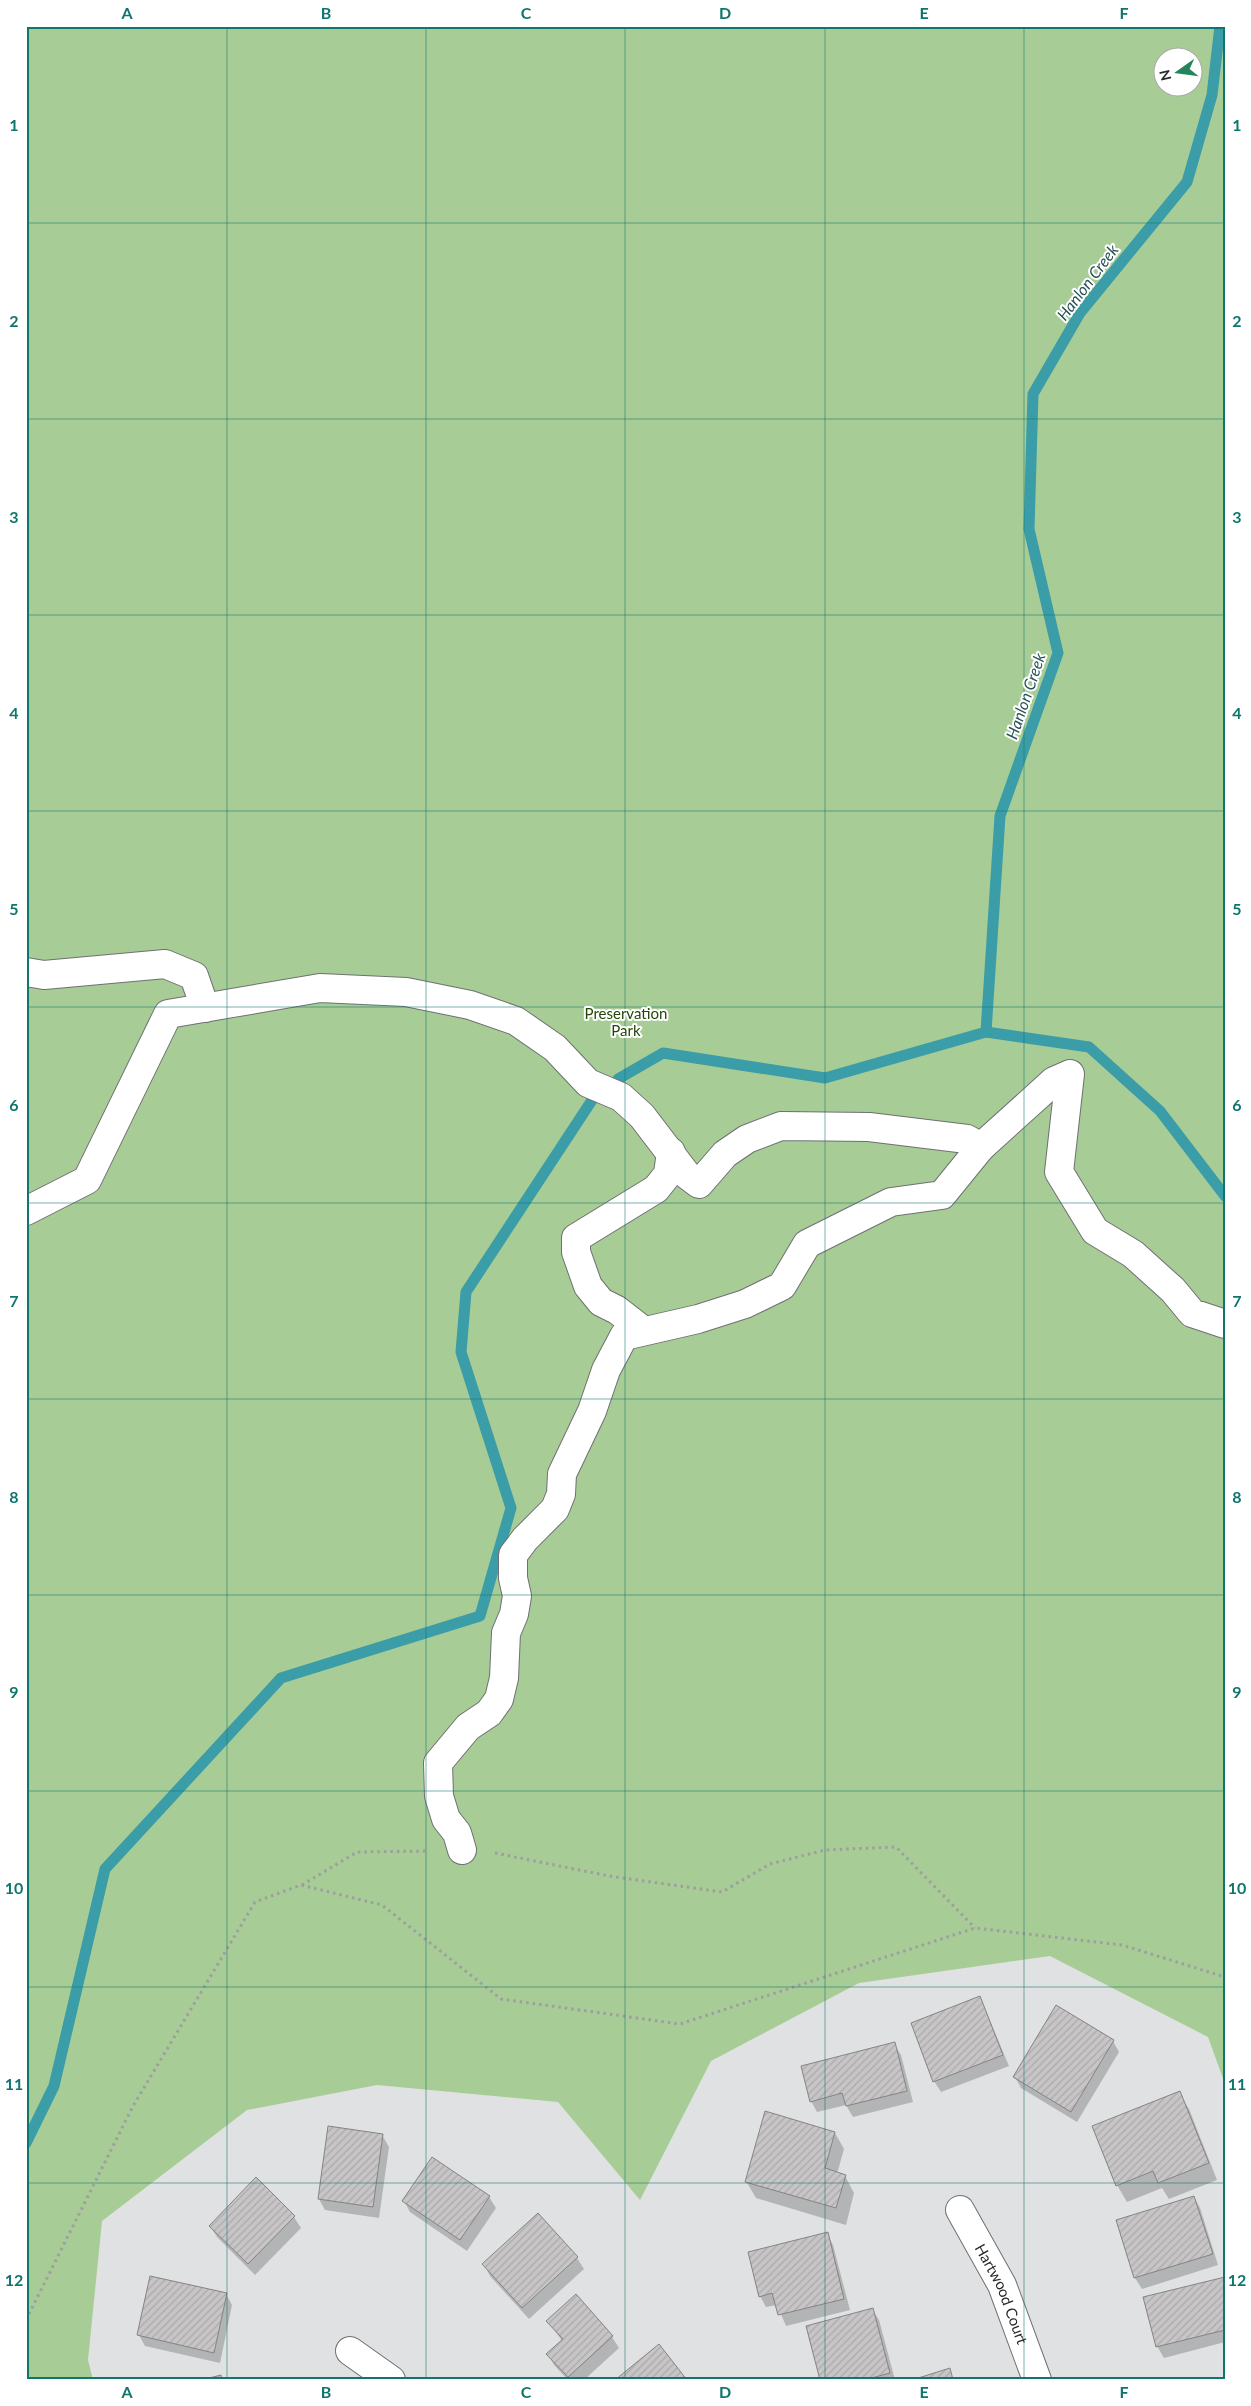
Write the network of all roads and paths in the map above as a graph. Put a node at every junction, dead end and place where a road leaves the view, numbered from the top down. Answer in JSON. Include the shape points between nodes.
{"nodes":[{"id":1,"x":26,"y":972,"type":"edge"},
{"id":2,"x":205,"y":1008,"type":"junction"},
{"id":3,"x":981,"y":1148,"type":"junction"},
{"id":4,"x":671,"y":1152,"type":"junction"},
{"id":5,"x":26,"y":1211,"type":"edge"},
{"id":6,"x":1225,"y":1324,"type":"edge"},
{"id":7,"x":644,"y":1331,"type":"junction"},
{"id":8,"x":462,"y":1850,"type":"junction"},
{"id":9,"x":301,"y":1885,"type":"junction"},
{"id":10,"x":975,"y":1928,"type":"junction"},
{"id":11,"x":1225,"y":1977,"type":"edge"},
{"id":12,"x":960,"y":2210,"type":"dead end"},
{"id":13,"x":26,"y":2320,"type":"edge"},
{"id":14,"x":350,"y":2351,"type":"dead end"},
{"id":15,"x":391,"y":2380,"type":"edge"},
{"id":16,"x":1037,"y":2380,"type":"edge"}],
"edges":[{"from":1,"to":2,"type":"street","via":[[44,975],[166,964],[194,976]]},
{"from":2,"to":4,"type":"street","via":[[320,988],[406,992],[470,1005],[516,1021],[554,1048],[588,1083],[621,1097],[642,1116]]},
{"from":2,"to":5,"type":"street","via":[[168,1014],[87,1180]]},
{"from":3,"to":4,"type":"street","via":[[967,1139],[869,1127],[780,1126],[747,1139],[725,1154],[700,1184],[687,1175]]},
{"from":3,"to":6,"type":"street","via":[[1054,1081],[1070,1074],[1059,1172],[1095,1231],[1133,1254],[1173,1290],[1192,1313]]},
{"from":3,"to":7,"type":"street","via":[[942,1195],[891,1202],[807,1244],[782,1286],[744,1304]]},
{"from":4,"to":7,"type":"street","via":[[668,1174],[656,1189],[576,1238],[576,1252],[588,1286],[601,1302]]},
{"from":7,"to":8,"type":"street","via":[[624,1336],[562,1474],[561,1494],[555,1509],[513,1555],[512,1578],[517,1596],[506,1633],[504,1678],[499,1698],[489,1712],[468,1727],[438,1764],[439,1796],[446,1819],[457,1833]]},
{"from":8,"to":9,"type":"path","via":[[357,1852]]},
{"from":8,"to":10,"type":"path","via":[[479,1850],[609,1876],[722,1892],[770,1864],[825,1850],[896,1847]]},
{"from":9,"to":10,"type":"path","via":[[382,1905],[501,1999],[680,2024]]},
{"from":9,"to":13,"type":"path","via":[[255,1902],[133,2106]]},
{"from":10,"to":11,"type":"path","via":[[1122,1945]]},
{"from":12,"to":16,"type":"street","name":"Hartwood Court","via":[[1002,2285]]},
{"from":14,"to":15,"type":"street"}]}
